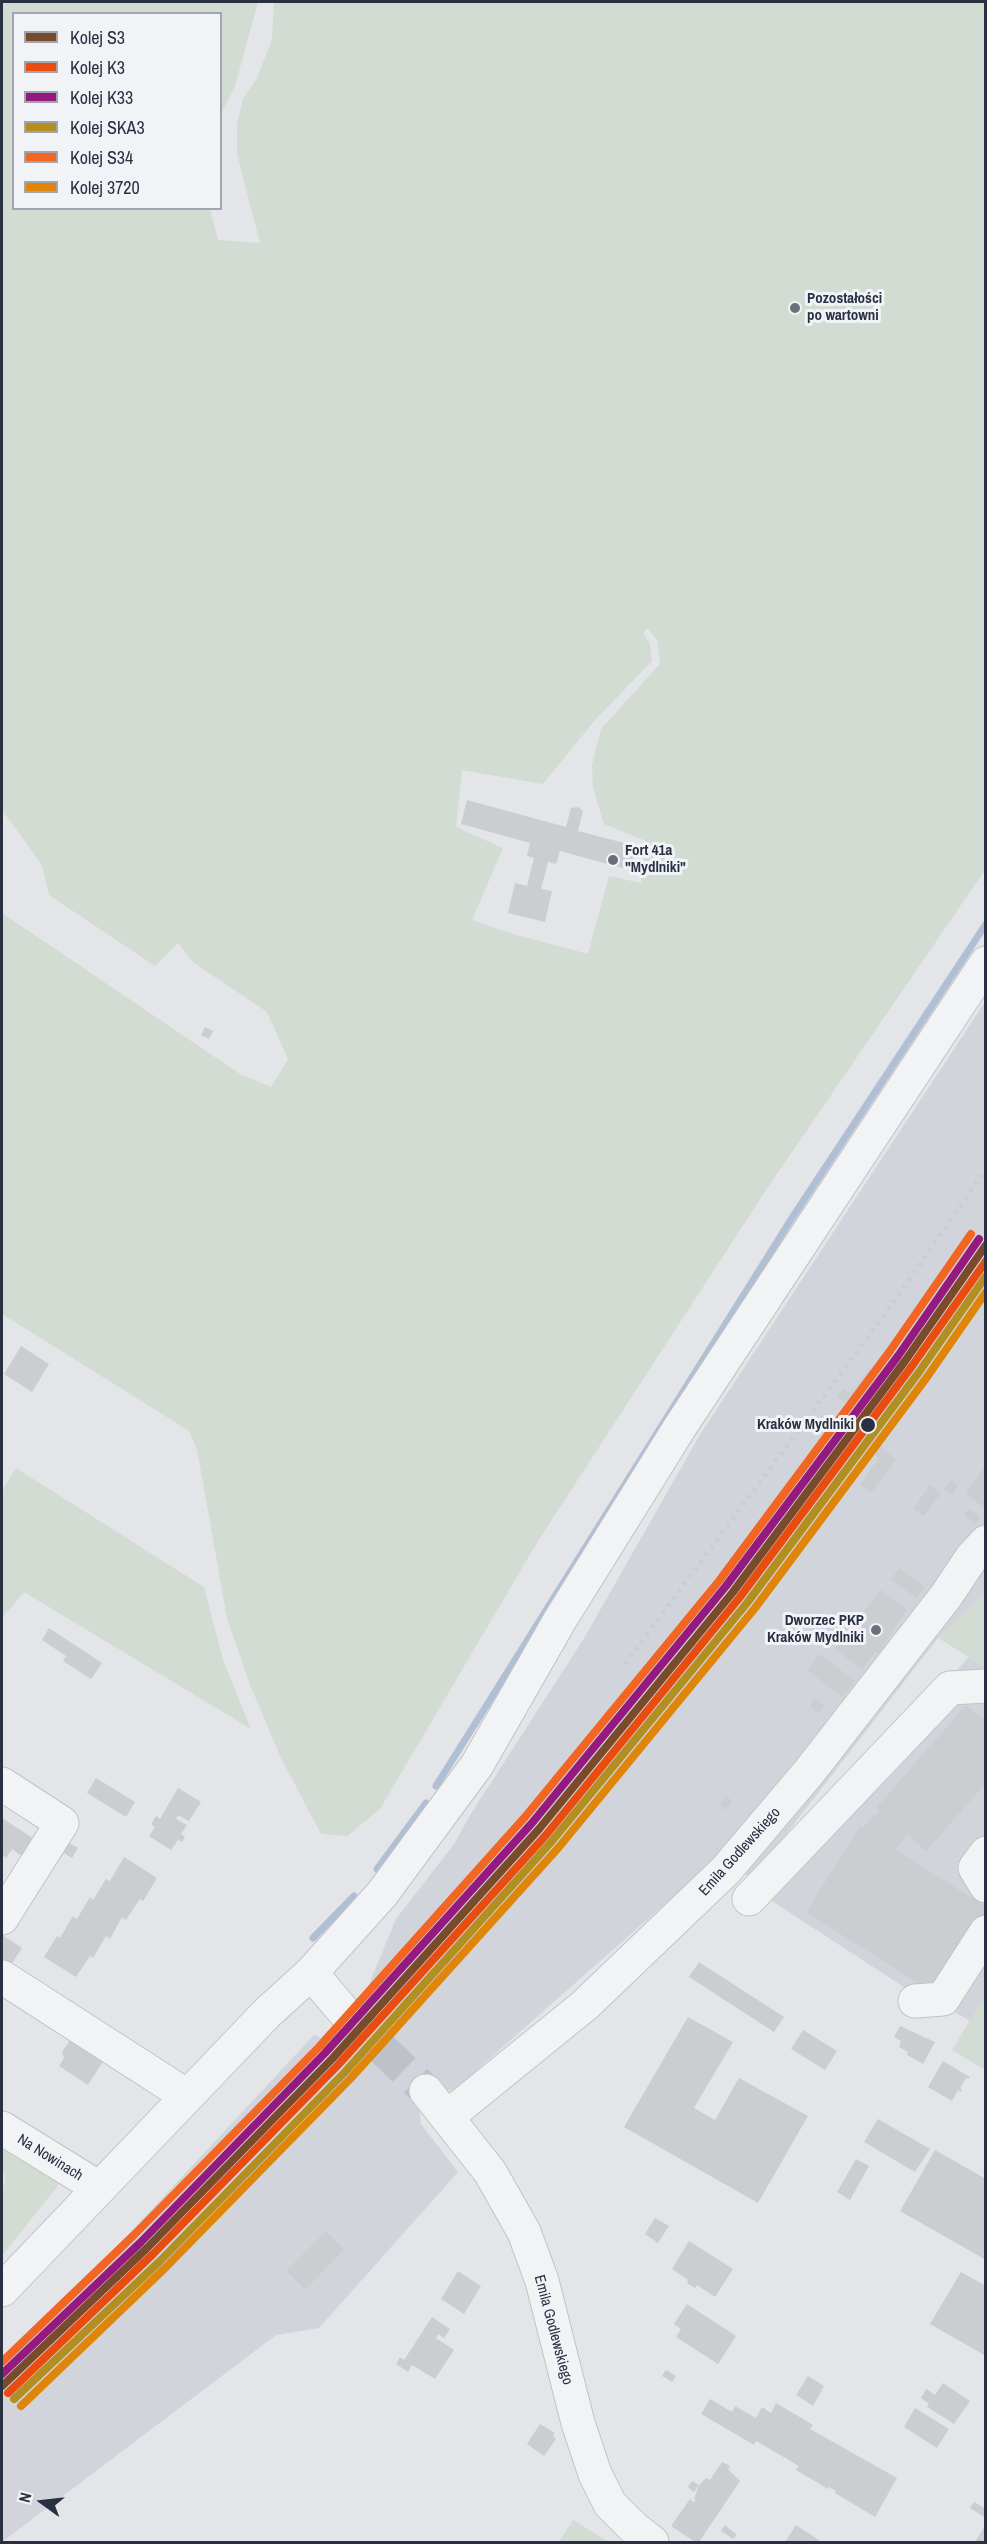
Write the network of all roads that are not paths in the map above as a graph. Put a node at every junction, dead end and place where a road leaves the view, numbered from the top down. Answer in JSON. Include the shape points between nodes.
{"nodes":[{"id":1,"x":986,"y":963,"type":"edge"},
{"id":2,"x":986,"y":1542,"type":"edge"},
{"id":3,"x":986,"y":1686,"type":"edge"},
{"id":4,"x":2,"y":1784,"type":"edge"},
{"id":5,"x":986,"y":1853,"type":"edge"},
{"id":6,"x":986,"y":1886,"type":"edge"},
{"id":7,"x":749,"y":1899,"type":"dead end"},
{"id":8,"x":2,"y":1918,"type":"edge"},
{"id":9,"x":986,"y":1932,"type":"edge"},
{"id":10,"x":311,"y":1973,"type":"junction"},
{"id":11,"x":2,"y":1977,"type":"edge"},
{"id":12,"x":915,"y":2001,"type":"dead end"},
{"id":13,"x":345,"y":2013,"type":"tunnel mouth"},
{"id":14,"x":426,"y":2091,"type":"tunnel mouth"},
{"id":15,"x":187,"y":2096,"type":"junction"},
{"id":16,"x":447,"y":2117,"type":"junction"},
{"id":17,"x":2,"y":2128,"type":"edge"},
{"id":18,"x":99,"y":2188,"type":"junction"},
{"id":19,"x":2,"y":2290,"type":"edge"},
{"id":20,"x":652,"y":2542,"type":"edge"}],
"edges":[{"from":1,"to":10,"type":"street","via":[[680,1427],[560,1620],[477,1765],[382,1894]]},
{"from":2,"to":16,"type":"street","name":"Emila Godlewskiego","via":[[771,1820],[681,1924]]},
{"from":3,"to":7,"type":"street","via":[[950,1688]]},
{"from":4,"to":8,"type":"street","via":[[62,1823]]},
{"from":5,"to":6,"type":"street","via":[[975,1868]]},
{"from":9,"to":12,"type":"street","via":[[943,1999]]},
{"from":10,"to":13,"type":"street"},
{"from":10,"to":15,"type":"street"},
{"from":11,"to":15,"type":"street"},
{"from":14,"to":16,"type":"street","name":"Emila Godlewskiego"},
{"from":15,"to":18,"type":"street"},
{"from":16,"to":20,"type":"street","name":"Emila Godlewskiego","via":[[490,2172],[524,2232],[542,2281],[595,2474],[610,2504]]},
{"from":17,"to":18,"type":"street","name":"Na Nowinach"},
{"from":18,"to":19,"type":"street"}]}
